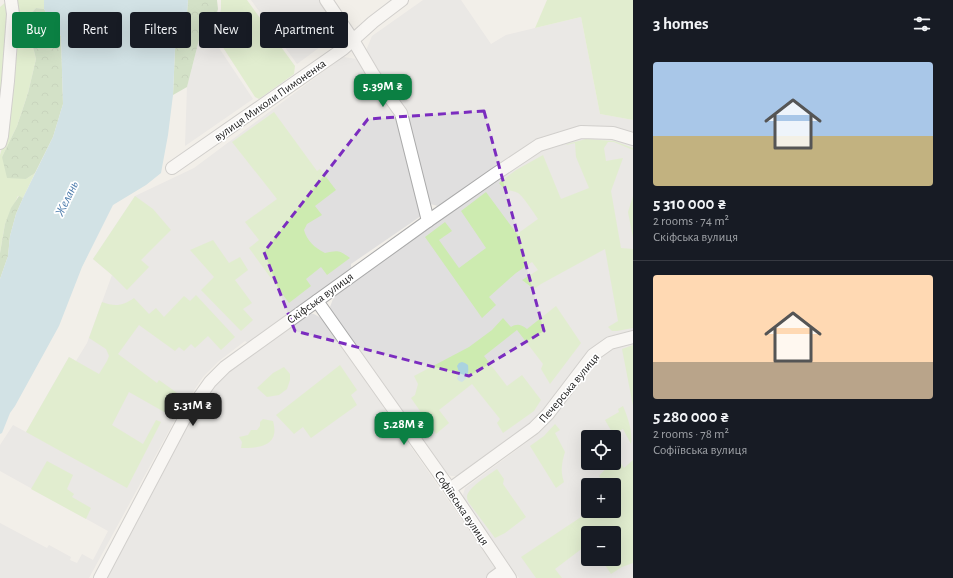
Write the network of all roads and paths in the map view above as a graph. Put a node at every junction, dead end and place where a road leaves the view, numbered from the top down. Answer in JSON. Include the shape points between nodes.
{"nodes":[{"id":1,"x":11,"y":0,"type":"edge"},
{"id":2,"x":326,"y":0,"type":"edge"},
{"id":3,"x":402,"y":0,"type":"edge"},
{"id":4,"x":353,"y":40,"type":"junction"},
{"id":5,"x":633,"y":139,"type":"edge"},
{"id":6,"x":0,"y":143,"type":"edge"},
{"id":7,"x":172,"y":168,"type":"dead end"},
{"id":8,"x":428,"y":221,"type":"junction"},
{"id":9,"x":317,"y":301,"type":"junction"},
{"id":10,"x":633,"y":337,"type":"edge"},
{"id":11,"x":450,"y":489,"type":"junction"},
{"id":12,"x":507,"y":574,"type":"edge"},
{"id":13,"x":100,"y":578,"type":"edge"},
{"id":14,"x":493,"y":578,"type":"edge"}],
"edges":[{"from":1,"to":6,"type":"street","via":[[13,14],[8,81]]},
{"from":2,"to":4,"type":"street"},
{"from":3,"to":4,"type":"street","name":"вулиця Миколи Пимоненка"},
{"from":4,"to":7,"type":"street","name":"вулиця Миколи Пимоненка"},
{"from":4,"to":8,"type":"street","via":[[401,113]]},
{"from":5,"to":8,"type":"street","name":"Скіфська вулиця","via":[[613,133],[581,132],[539,145]]},
{"from":8,"to":9,"type":"street","name":"Скіфська вулиця"},
{"from":9,"to":11,"type":"street","name":"Софіївська вулиця"},
{"from":9,"to":13,"type":"street","name":"Скіфська вулиця","via":[[225,367],[210,382],[184,419]]},
{"from":10,"to":11,"type":"street","name":"Печерська вулиця","via":[[610,343],[593,355],[548,414],[534,428]]},
{"from":11,"to":12,"type":"street","name":"Софіївська вулиця"},
{"from":12,"to":14,"type":"street"}]}
